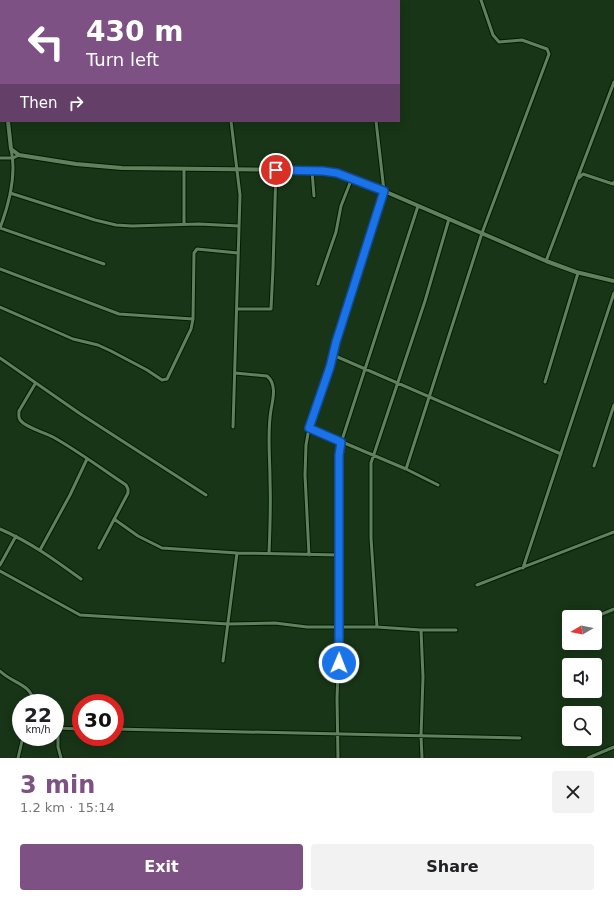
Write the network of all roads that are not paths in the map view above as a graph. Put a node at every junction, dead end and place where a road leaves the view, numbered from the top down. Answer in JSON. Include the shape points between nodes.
{"nodes":[{"id":1,"x":480,"y":0,"type":"edge"},
{"id":2,"x":614,"y":82,"type":"edge"},
{"id":3,"x":8,"y":122,"type":"edge"},
{"id":4,"x":232,"y":122,"type":"edge"},
{"id":5,"x":376,"y":122,"type":"edge"},
{"id":6,"x":11,"y":149,"type":"junction"},
{"id":7,"x":19,"y":155,"type":"junction"},
{"id":8,"x":0,"y":158,"type":"edge"},
{"id":9,"x":13,"y":158,"type":"junction"},
{"id":10,"x":184,"y":169,"type":"junction"},
{"id":11,"x":238,"y":170,"type":"junction"},
{"id":12,"x":276,"y":170,"type":"junction"},
{"id":13,"x":312,"y":171,"type":"junction"},
{"id":14,"x":352,"y":178,"type":"junction"},
{"id":15,"x":577,"y":179,"type":"junction"},
{"id":16,"x":614,"y":184,"type":"edge"},
{"id":17,"x":384,"y":191,"type":"junction"},
{"id":18,"x":10,"y":193,"type":"junction"},
{"id":19,"x":314,"y":196,"type":"dead end"},
{"id":20,"x":418,"y":206,"type":"junction"},
{"id":21,"x":2,"y":218,"type":"edge"},
{"id":22,"x":449,"y":219,"type":"junction"},
{"id":23,"x":184,"y":224,"type":"junction"},
{"id":24,"x":239,"y":226,"type":"junction"},
{"id":25,"x":0,"y":228,"type":"edge"},
{"id":26,"x":482,"y":233,"type":"junction"},
{"id":27,"x":238,"y":253,"type":"junction"},
{"id":28,"x":546,"y":261,"type":"junction"},
{"id":29,"x":104,"y":264,"type":"dead end"},
{"id":30,"x":0,"y":268,"type":"edge"},
{"id":31,"x":578,"y":273,"type":"junction"},
{"id":32,"x":614,"y":281,"type":"edge"},
{"id":33,"x":318,"y":284,"type":"dead end"},
{"id":34,"x":614,"y":293,"type":"edge"},
{"id":35,"x":0,"y":307,"type":"edge"},
{"id":36,"x":237,"y":309,"type":"junction"},
{"id":37,"x":193,"y":319,"type":"junction"},
{"id":38,"x":333,"y":355,"type":"junction"},
{"id":39,"x":0,"y":358,"type":"edge"},
{"id":40,"x":364,"y":369,"type":"junction"},
{"id":41,"x":235,"y":373,"type":"junction"},
{"id":42,"x":545,"y":382,"type":"dead end"},
{"id":43,"x":397,"y":383,"type":"junction"},
{"id":44,"x":35,"y":384,"type":"junction"},
{"id":45,"x":429,"y":397,"type":"junction"},
{"id":46,"x":614,"y":405,"type":"edge"},
{"id":47,"x":233,"y":427,"type":"dead end"},
{"id":48,"x":309,"y":428,"type":"junction"},
{"id":49,"x":341,"y":442,"type":"junction"},
{"id":50,"x":561,"y":454,"type":"junction"},
{"id":51,"x":373,"y":456,"type":"junction"},
{"id":52,"x":87,"y":459,"type":"junction"},
{"id":53,"x":594,"y":466,"type":"dead end"},
{"id":54,"x":406,"y":469,"type":"junction"},
{"id":55,"x":438,"y":485,"type":"dead end"},
{"id":56,"x":206,"y":495,"type":"dead end"},
{"id":57,"x":114,"y":519,"type":"junction"},
{"id":58,"x":0,"y":529,"type":"edge"},
{"id":59,"x":614,"y":532,"type":"edge"},
{"id":60,"x":16,"y":536,"type":"junction"},
{"id":61,"x":99,"y":548,"type":"dead end"},
{"id":62,"x":40,"y":550,"type":"junction"},
{"id":63,"x":238,"y":553,"type":"junction"},
{"id":64,"x":269,"y":554,"type":"junction"},
{"id":65,"x":309,"y":555,"type":"junction"},
{"id":66,"x":340,"y":556,"type":"junction"},
{"id":67,"x":0,"y":565,"type":"edge"},
{"id":68,"x":523,"y":568,"type":"junction"},
{"id":69,"x":0,"y":571,"type":"edge"},
{"id":70,"x":81,"y":579,"type":"dead end"},
{"id":71,"x":478,"y":585,"type":"dead end"},
{"id":72,"x":614,"y":609,"type":"edge"},
{"id":73,"x":602,"y":614,"type":"edge"},
{"id":74,"x":228,"y":624,"type":"junction"},
{"id":75,"x":340,"y":627,"type":"junction"},
{"id":76,"x":377,"y":627,"type":"junction"},
{"id":77,"x":421,"y":630,"type":"junction"},
{"id":78,"x":456,"y":630,"type":"dead end"},
{"id":79,"x":223,"y":661,"type":"dead end"},
{"id":80,"x":0,"y":672,"type":"edge"},
{"id":81,"x":32,"y":694,"type":"edge"},
{"id":82,"x":124,"y":729,"type":"edge"},
{"id":83,"x":337,"y":734,"type":"junction"},
{"id":84,"x":421,"y":736,"type":"junction"},
{"id":85,"x":520,"y":738,"type":"dead end"},
{"id":86,"x":20,"y":746,"type":"edge"},
{"id":87,"x":58,"y":746,"type":"edge"},
{"id":88,"x":614,"y":747,"type":"edge"},
{"id":89,"x":18,"y":758,"type":"edge"},
{"id":90,"x":61,"y":758,"type":"edge"},
{"id":91,"x":338,"y":758,"type":"edge"},
{"id":92,"x":422,"y":758,"type":"edge"},
{"id":93,"x":588,"y":758,"type":"edge"}],
"edges":[{"from":1,"to":26,"type":"street","via":[[493,35],[499,42],[522,40],[547,49],[550,54]]},
{"from":2,"to":15,"type":"street"},
{"from":3,"to":6,"type":"street"},
{"from":4,"to":11,"type":"street"},
{"from":5,"to":17,"type":"street"},
{"from":6,"to":7,"type":"street"},
{"from":6,"to":9,"type":"street"},
{"from":7,"to":9,"type":"street"},
{"from":7,"to":10,"type":"street","via":[[100,166]]},
{"from":8,"to":9,"type":"street"},
{"from":9,"to":18,"type":"street"},
{"from":10,"to":11,"type":"street"},
{"from":10,"to":23,"type":"street"},
{"from":11,"to":12,"type":"street"},
{"from":11,"to":24,"type":"street"},
{"from":12,"to":13,"type":"street"},
{"from":12,"to":36,"type":"street","via":[[271,309]]},
{"from":13,"to":14,"type":"street","via":[[337,173]]},
{"from":13,"to":19,"type":"street"},
{"from":14,"to":17,"type":"street"},
{"from":14,"to":33,"type":"street"},
{"from":15,"to":16,"type":"street","via":[[583,174]]},
{"from":15,"to":28,"type":"street"},
{"from":17,"to":20,"type":"street"},
{"from":17,"to":38,"type":"street"},
{"from":18,"to":21,"type":"street"},
{"from":18,"to":23,"type":"street","via":[[116,225]]},
{"from":20,"to":22,"type":"street"},
{"from":20,"to":40,"type":"street"},
{"from":21,"to":25,"type":"street"},
{"from":22,"to":26,"type":"street"},
{"from":22,"to":43,"type":"street"},
{"from":23,"to":24,"type":"street"},
{"from":24,"to":27,"type":"street"},
{"from":25,"to":29,"type":"street"},
{"from":26,"to":28,"type":"street"},
{"from":26,"to":45,"type":"street"},
{"from":27,"to":36,"type":"street"},
{"from":27,"to":37,"type":"street","via":[[197,249],[194,253]]},
{"from":28,"to":31,"type":"street"},
{"from":30,"to":37,"type":"street","via":[[119,314]]},
{"from":31,"to":32,"type":"street"},
{"from":31,"to":42,"type":"street"},
{"from":34,"to":50,"type":"street"},
{"from":35,"to":37,"type":"street","via":[[73,339],[98,345],[162,380],[167,379],[191,329]]},
{"from":36,"to":41,"type":"street"},
{"from":38,"to":40,"type":"street"},
{"from":38,"to":48,"type":"street"},
{"from":39,"to":44,"type":"street"},
{"from":40,"to":43,"type":"street"},
{"from":40,"to":49,"type":"street"},
{"from":41,"to":47,"type":"street"},
{"from":41,"to":64,"type":"street","via":[[267,376],[271,379],[273,387],[269,428]]},
{"from":43,"to":45,"type":"street"},
{"from":43,"to":51,"type":"street"},
{"from":44,"to":52,"type":"street","via":[[19,411],[20,419]]},
{"from":44,"to":56,"type":"street"},
{"from":45,"to":50,"type":"street"},
{"from":45,"to":54,"type":"street"},
{"from":46,"to":53,"type":"street"},
{"from":48,"to":49,"type":"street"},
{"from":48,"to":65,"type":"street","via":[[305,475]]},
{"from":49,"to":51,"type":"street"},
{"from":49,"to":66,"type":"street"},
{"from":50,"to":68,"type":"street"},
{"from":51,"to":54,"type":"street"},
{"from":51,"to":76,"type":"street","via":[[371,538]]},
{"from":52,"to":57,"type":"street","via":[[126,485],[128,489]]},
{"from":52,"to":62,"type":"street"},
{"from":54,"to":55,"type":"street"},
{"from":57,"to":61,"type":"street"},
{"from":57,"to":63,"type":"street","via":[[138,536],[162,548]]},
{"from":58,"to":60,"type":"street"},
{"from":59,"to":68,"type":"street"},
{"from":60,"to":62,"type":"street"},
{"from":60,"to":67,"type":"street"},
{"from":62,"to":70,"type":"street"},
{"from":63,"to":64,"type":"street"},
{"from":63,"to":74,"type":"street"},
{"from":64,"to":65,"type":"street"},
{"from":65,"to":66,"type":"street"},
{"from":66,"to":75,"type":"street"},
{"from":68,"to":71,"type":"street"},
{"from":69,"to":74,"type":"street","via":[[80,615]]},
{"from":72,"to":73,"type":"street"},
{"from":74,"to":75,"type":"street"},
{"from":74,"to":79,"type":"street"},
{"from":75,"to":76,"type":"street"},
{"from":75,"to":83,"type":"street"},
{"from":76,"to":77,"type":"street"},
{"from":77,"to":78,"type":"street"},
{"from":77,"to":84,"type":"street"},
{"from":80,"to":81,"type":"street","via":[[29,689]]},
{"from":82,"to":83,"type":"street"},
{"from":83,"to":84,"type":"street"},
{"from":83,"to":91,"type":"street"},
{"from":84,"to":85,"type":"street"},
{"from":84,"to":92,"type":"street"},
{"from":86,"to":89,"type":"street"},
{"from":87,"to":90,"type":"street"},
{"from":88,"to":93,"type":"street"}]}
